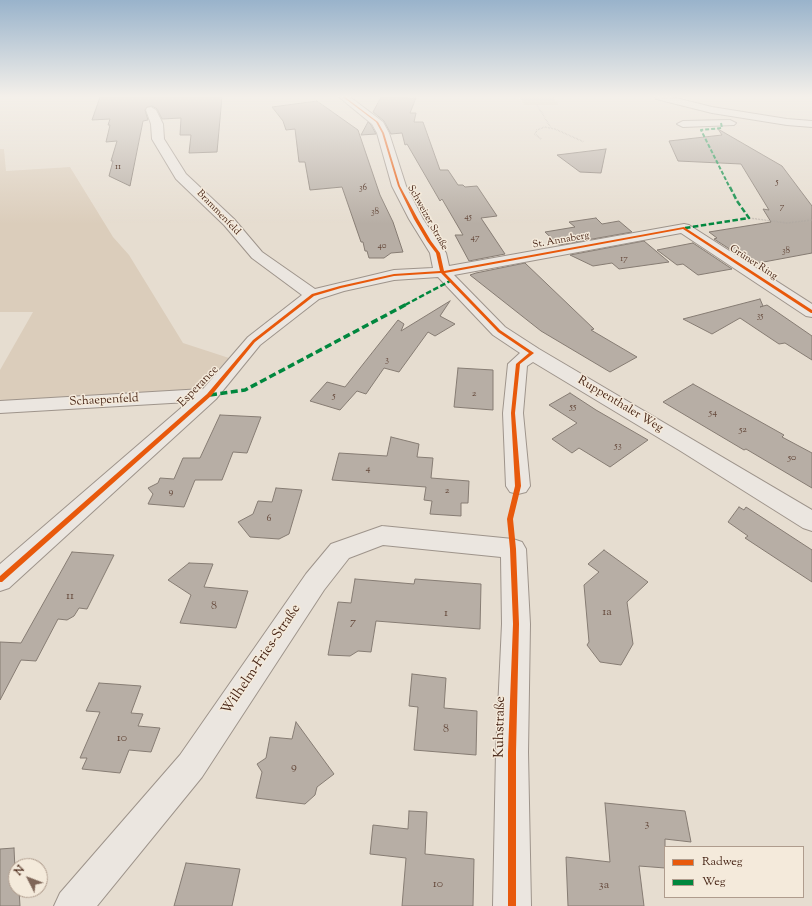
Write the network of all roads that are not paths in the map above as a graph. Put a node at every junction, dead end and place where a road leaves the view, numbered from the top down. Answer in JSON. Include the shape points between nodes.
{"nodes":[{"id":1,"x":158,"y":139,"type":"edge"},
{"id":2,"x":385,"y":139,"type":"edge"},
{"id":3,"x":684,"y":228,"type":"joint"},
{"id":4,"x":442,"y":272,"type":"junction"},
{"id":5,"x":313,"y":295,"type":"junction"},
{"id":6,"x":812,"y":312,"type":"edge"},
{"id":7,"x":532,"y":353,"type":"junction"},
{"id":8,"x":209,"y":395,"type":"junction"},
{"id":9,"x":0,"y":407,"type":"edge"},
{"id":10,"x":518,"y":486,"type":"dead end"},
{"id":11,"x":812,"y":522,"type":"edge"},
{"id":12,"x":513,"y":549,"type":"joint"},
{"id":13,"x":0,"y":580,"type":"edge"},
{"id":14,"x":73,"y":906,"type":"edge"},
{"id":15,"x":512,"y":906,"type":"edge"}],
"edges":[{"from":1,"to":5,"type":"street","name":"Brammenfeld","via":[[181,176],[229,222],[257,255]]},
{"from":2,"to":4,"type":"street","name":"Schweizer Straße","via":[[399,186],[429,242],[438,253]]},
{"from":3,"to":4,"type":"street","name":"St. Annaberg"},
{"from":3,"to":6,"type":"street","name":"Grüner Ring"},
{"from":4,"to":5,"type":"street","name":"Esperance","via":[[394,275]]},
{"from":4,"to":7,"type":"street","name":"Ruppenthaler Weg","via":[[499,331]]},
{"from":5,"to":8,"type":"street","name":"Esperance","via":[[254,341]]},
{"from":7,"to":10,"type":"street","via":[[518,364],[516,381],[514,413]]},
{"from":7,"to":11,"type":"street","name":"Ruppenthaler Weg"},
{"from":8,"to":9,"type":"street","name":"Schaepenfeld"},
{"from":8,"to":13,"type":"street","name":"Esperance"},
{"from":12,"to":14,"type":"street","name":"Wilhelm-Fries-Straße","via":[[382,535],[340,551],[314,582],[191,766]]},
{"from":12,"to":15,"type":"street","name":"Kuhstraße","via":[[516,624],[512,752]]}]}
